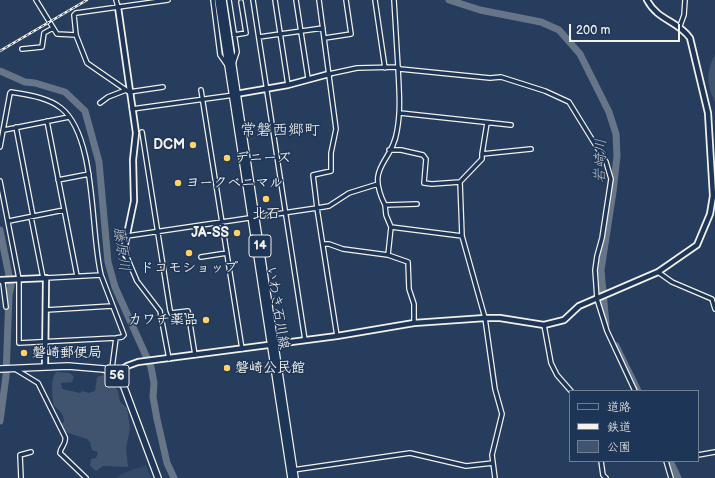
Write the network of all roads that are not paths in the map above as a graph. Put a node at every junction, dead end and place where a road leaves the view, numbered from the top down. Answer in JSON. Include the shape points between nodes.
{"nodes":[{"id":1,"x":36,"y":0,"type":"edge"},
{"id":2,"x":116,"y":0,"type":"edge"},
{"id":3,"x":134,"y":0,"type":"edge"},
{"id":4,"x":168,"y":0,"type":"edge"},
{"id":5,"x":213,"y":0,"type":"edge"},
{"id":6,"x":218,"y":0,"type":"edge"},
{"id":7,"x":223,"y":0,"type":"edge"},
{"id":8,"x":229,"y":0,"type":"edge"},
{"id":9,"x":253,"y":0,"type":"edge"},
{"id":10,"x":275,"y":0,"type":"edge"},
{"id":11,"x":296,"y":0,"type":"edge"},
{"id":12,"x":319,"y":0,"type":"edge"},
{"id":13,"x":346,"y":0,"type":"edge"},
{"id":14,"x":375,"y":0,"type":"edge"},
{"id":15,"x":394,"y":0,"type":"edge"},
{"id":16,"x":647,"y":0,"type":"edge"},
{"id":17,"x":685,"y":0,"type":"edge"},
{"id":18,"x":144,"y":2,"type":"edge"},
{"id":19,"x":241,"y":2,"type":"dead end"},
{"id":20,"x":135,"y":5,"type":"junction"},
{"id":21,"x":118,"y":7,"type":"junction"},
{"id":22,"x":223,"y":15,"type":"junction"},
{"id":23,"x":680,"y":26,"type":"junction"},
{"id":24,"x":53,"y":28,"type":"junction"},
{"id":25,"x":323,"y":28,"type":"junction"},
{"id":26,"x":301,"y":31,"type":"junction"},
{"id":27,"x":280,"y":34,"type":"junction"},
{"id":28,"x":76,"y":35,"type":"junction"},
{"id":29,"x":234,"y":35,"type":"junction"},
{"id":30,"x":259,"y":37,"type":"junction"},
{"id":31,"x":325,"y":38,"type":"junction"},
{"id":32,"x":22,"y":49,"type":"dead end"},
{"id":33,"x":230,"y":66,"type":"junction"},
{"id":34,"x":398,"y":67,"type":"junction"},
{"id":35,"x":385,"y":68,"type":"junction"},
{"id":36,"x":329,"y":74,"type":"junction"},
{"id":37,"x":308,"y":78,"type":"junction"},
{"id":38,"x":288,"y":85,"type":"junction"},
{"id":39,"x":163,"y":87,"type":"dead end"},
{"id":40,"x":266,"y":89,"type":"junction"},
{"id":41,"x":201,"y":90,"type":"dead end"},
{"id":42,"x":128,"y":91,"type":"junction"},
{"id":43,"x":234,"y":95,"type":"junction"},
{"id":44,"x":203,"y":100,"type":"junction"},
{"id":45,"x":100,"y":103,"type":"dead end"},
{"id":46,"x":132,"y":109,"type":"junction"},
{"id":47,"x":400,"y":114,"type":"junction"},
{"id":48,"x":70,"y":117,"type":"junction"},
{"id":49,"x":47,"y":121,"type":"junction"},
{"id":50,"x":487,"y":123,"type":"junction"},
{"id":51,"x":511,"y":125,"type":"dead end"},
{"id":52,"x":16,"y":127,"type":"junction"},
{"id":53,"x":4,"y":130,"type":"junction"},
{"id":54,"x":142,"y":132,"type":"dead end"},
{"id":55,"x":0,"y":147,"type":"edge"},
{"id":56,"x":389,"y":150,"type":"junction"},
{"id":57,"x":531,"y":150,"type":"dead end"},
{"id":58,"x":482,"y":154,"type":"junction"},
{"id":59,"x":89,"y":174,"type":"junction"},
{"id":60,"x":58,"y":180,"type":"junction"},
{"id":61,"x":0,"y":181,"type":"edge"},
{"id":62,"x":460,"y":182,"type":"junction"},
{"id":63,"x":378,"y":184,"type":"junction"},
{"id":64,"x":417,"y":204,"type":"dead end"},
{"id":65,"x":385,"y":205,"type":"junction"},
{"id":66,"x":319,"y":208,"type":"junction"},
{"id":67,"x":64,"y":210,"type":"junction"},
{"id":68,"x":285,"y":212,"type":"junction"},
{"id":69,"x":713,"y":215,"type":"edge"},
{"id":70,"x":32,"y":217,"type":"junction"},
{"id":71,"x":253,"y":217,"type":"junction"},
{"id":72,"x":8,"y":221,"type":"junction"},
{"id":73,"x":222,"y":222,"type":"junction"},
{"id":74,"x":391,"y":227,"type":"junction"},
{"id":75,"x":158,"y":231,"type":"junction"},
{"id":76,"x":127,"y":236,"type":"junction"},
{"id":77,"x":462,"y":236,"type":"junction"},
{"id":78,"x":323,"y":244,"type":"junction"},
{"id":79,"x":227,"y":253,"type":"junction"},
{"id":80,"x":126,"y":255,"type":"joint"},
{"id":81,"x":388,"y":255,"type":"junction"},
{"id":82,"x":201,"y":257,"type":"dead end"},
{"id":83,"x":658,"y":272,"type":"junction"},
{"id":84,"x":101,"y":275,"type":"junction"},
{"id":85,"x":77,"y":276,"type":"junction"},
{"id":86,"x":45,"y":278,"type":"junction"},
{"id":87,"x":17,"y":279,"type":"junction"},
{"id":88,"x":1,"y":280,"type":"edge"},
{"id":89,"x":598,"y":299,"type":"junction"},
{"id":90,"x":112,"y":306,"type":"junction"},
{"id":91,"x":6,"y":307,"type":"dead end"},
{"id":92,"x":715,"y":309,"type":"edge"},
{"id":93,"x":46,"y":310,"type":"junction"},
{"id":94,"x":485,"y":318,"type":"junction"},
{"id":95,"x":414,"y":323,"type":"junction"},
{"id":96,"x":544,"y":325,"type":"junction"},
{"id":97,"x":337,"y":336,"type":"junction"},
{"id":98,"x":116,"y":338,"type":"junction"},
{"id":99,"x":304,"y":340,"type":"junction"},
{"id":100,"x":45,"y":342,"type":"junction"},
{"id":101,"x":273,"y":345,"type":"junction"},
{"id":102,"x":242,"y":349,"type":"junction"},
{"id":103,"x":195,"y":355,"type":"junction"},
{"id":104,"x":169,"y":358,"type":"junction"},
{"id":105,"x":45,"y":366,"type":"junction"},
{"id":106,"x":7,"y":368,"type":"edge"},
{"id":107,"x":115,"y":374,"type":"junction"},
{"id":108,"x":570,"y":390,"type":"edge"},
{"id":109,"x":635,"y":390,"type":"edge"},
{"id":110,"x":31,"y":452,"type":"dead end"},
{"id":111,"x":715,"y":452,"type":"edge"},
{"id":112,"x":699,"y":455,"type":"edge"},
{"id":113,"x":601,"y":462,"type":"edge"},
{"id":114,"x":493,"y":463,"type":"junction"},
{"id":115,"x":667,"y":463,"type":"edge"},
{"id":116,"x":292,"y":471,"type":"junction"},
{"id":117,"x":21,"y":478,"type":"edge"},
{"id":118,"x":86,"y":478,"type":"edge"},
{"id":119,"x":158,"y":478,"type":"edge"},
{"id":120,"x":291,"y":478,"type":"edge"},
{"id":121,"x":295,"y":478,"type":"edge"},
{"id":122,"x":495,"y":478,"type":"edge"},
{"id":123,"x":606,"y":478,"type":"edge"},
{"id":124,"x":671,"y":478,"type":"edge"}],
"edges":[{"from":1,"to":24,"type":"street"},
{"from":2,"to":21,"type":"street"},
{"from":3,"to":20,"type":"street"},
{"from":4,"to":18,"type":"street"},
{"from":5,"to":33,"type":"street","via":[[220,54]]},
{"from":6,"to":22,"type":"main road","name":"いわき石川線","number":"14"},
{"from":7,"to":22,"type":"main road","name":"いわき石川線","number":"14"},
{"from":8,"to":29,"type":"street"},
{"from":9,"to":30,"type":"street"},
{"from":10,"to":27,"type":"street"},
{"from":11,"to":26,"type":"street"},
{"from":12,"to":25,"type":"street"},
{"from":13,"to":31,"type":"street","via":[[351,34]]},
{"from":14,"to":35,"type":"street"},
{"from":15,"to":34,"type":"street"},
{"from":16,"to":23,"type":"street","via":[[656,14]]},
{"from":17,"to":23,"type":"street"},
{"from":18,"to":20,"type":"street"},
{"from":19,"to":29,"type":"street","via":[[246,33]]},
{"from":20,"to":21,"type":"street"},
{"from":21,"to":28,"type":"street","via":[[74,14]]},
{"from":21,"to":42,"type":"street"},
{"from":22,"to":33,"type":"main road","name":"いわき石川線","number":"14"},
{"from":23,"to":69,"type":"street","via":[[690,38],[708,113]]},
{"from":24,"to":28,"type":"street","via":[[60,36]]},
{"from":24,"to":32,"type":"street","via":[[44,33],[42,47]]},
{"from":25,"to":26,"type":"street"},
{"from":25,"to":31,"type":"street"},
{"from":26,"to":27,"type":"street"},
{"from":26,"to":37,"type":"street"},
{"from":27,"to":30,"type":"street"},
{"from":27,"to":38,"type":"street"},
{"from":28,"to":42,"type":"street","via":[[88,63]]},
{"from":29,"to":33,"type":"street","via":[[237,52]]},
{"from":30,"to":40,"type":"street"},
{"from":31,"to":36,"type":"street"},
{"from":33,"to":43,"type":"main road","name":"いわき石川線","number":"14"},
{"from":34,"to":35,"type":"street"},
{"from":34,"to":47,"type":"street"},
{"from":34,"to":89,"type":"street","via":[[490,78],[501,77],[546,91],[570,102],[606,162],[611,179],[595,270]]},
{"from":35,"to":36,"type":"street","via":[[358,68]]},
{"from":36,"to":37,"type":"street"},
{"from":36,"to":66,"type":"street","via":[[336,129],[331,171],[314,174]]},
{"from":37,"to":38,"type":"street"},
{"from":38,"to":40,"type":"street"},
{"from":39,"to":42,"type":"street"},
{"from":40,"to":43,"type":"street"},
{"from":40,"to":68,"type":"street"},
{"from":41,"to":44,"type":"street"},
{"from":42,"to":45,"type":"street","via":[[108,97]]},
{"from":42,"to":46,"type":"street"},
{"from":43,"to":44,"type":"street"},
{"from":43,"to":71,"type":"main road","name":"いわき石川線","number":"14"},
{"from":44,"to":46,"type":"street"},
{"from":44,"to":73,"type":"street"},
{"from":46,"to":76,"type":"street","via":[[136,133],[133,160],[134,201]]},
{"from":47,"to":50,"type":"street"},
{"from":47,"to":56,"type":"street","via":[[397,134]]},
{"from":48,"to":49,"type":"street"},
{"from":48,"to":53,"type":"street","via":[[53,102],[11,92]]},
{"from":48,"to":59,"type":"street","via":[[78,133]]},
{"from":49,"to":52,"type":"street"},
{"from":49,"to":60,"type":"street"},
{"from":50,"to":51,"type":"street"},
{"from":50,"to":58,"type":"street"},
{"from":52,"to":53,"type":"street"},
{"from":52,"to":70,"type":"street"},
{"from":53,"to":55,"type":"street"},
{"from":54,"to":75,"type":"street"},
{"from":56,"to":62,"type":"street","via":[[424,155],[424,182]]},
{"from":56,"to":63,"type":"street","via":[[377,172]]},
{"from":57,"to":58,"type":"street"},
{"from":58,"to":62,"type":"street","via":[[482,159]]},
{"from":59,"to":60,"type":"street"},
{"from":59,"to":84,"type":"street","via":[[97,260]]},
{"from":60,"to":67,"type":"street"},
{"from":61,"to":72,"type":"street"},
{"from":62,"to":77,"type":"street"},
{"from":63,"to":65,"type":"street"},
{"from":63,"to":66,"type":"street","via":[[349,193],[329,206]]},
{"from":64,"to":65,"type":"street"},
{"from":65,"to":74,"type":"street"},
{"from":66,"to":68,"type":"street"},
{"from":66,"to":78,"type":"street"},
{"from":67,"to":70,"type":"street"},
{"from":67,"to":85,"type":"street"},
{"from":68,"to":71,"type":"street"},
{"from":68,"to":99,"type":"street"},
{"from":69,"to":83,"type":"street","via":[[697,245]]},
{"from":70,"to":72,"type":"street"},
{"from":70,"to":86,"type":"street"},
{"from":71,"to":73,"type":"street"},
{"from":71,"to":101,"type":"main road","name":"いわき石川線","number":"14"},
{"from":72,"to":87,"type":"street"},
{"from":73,"to":75,"type":"street"},
{"from":73,"to":79,"type":"street"},
{"from":74,"to":77,"type":"street"},
{"from":74,"to":81,"type":"street"},
{"from":75,"to":76,"type":"street"},
{"from":75,"to":103,"type":"street","via":[[170,310],[171,313],[188,311]]},
{"from":76,"to":80,"type":"street"},
{"from":77,"to":94,"type":"street"},
{"from":78,"to":81,"type":"street"},
{"from":78,"to":97,"type":"street"},
{"from":79,"to":82,"type":"street"},
{"from":79,"to":102,"type":"street"},
{"from":80,"to":104,"type":"street","via":[[137,281],[160,311]]},
{"from":81,"to":95,"type":"street","via":[[408,262]]},
{"from":83,"to":89,"type":"street"},
{"from":83,"to":92,"type":"street","via":[[672,282],[712,299]]},
{"from":84,"to":85,"type":"street"},
{"from":84,"to":90,"type":"street"},
{"from":85,"to":86,"type":"street"},
{"from":86,"to":87,"type":"street"},
{"from":86,"to":93,"type":"street"},
{"from":87,"to":88,"type":"street"},
{"from":87,"to":100,"type":"street","via":[[19,343]]},
{"from":88,"to":91,"type":"street"},
{"from":89,"to":96,"type":"street","via":[[579,306],[564,320]]},
{"from":89,"to":109,"type":"street","via":[[607,331]]},
{"from":90,"to":93,"type":"street"},
{"from":90,"to":98,"type":"street","via":[[124,335],[122,338]]},
{"from":93,"to":100,"type":"street"},
{"from":94,"to":95,"type":"street"},
{"from":94,"to":96,"type":"street"},
{"from":94,"to":114,"type":"street","via":[[495,389],[502,414],[494,446]]},
{"from":95,"to":97,"type":"street"},
{"from":96,"to":108,"type":"street","via":[[551,363],[557,375]]},
{"from":97,"to":99,"type":"street"},
{"from":98,"to":100,"type":"street"},
{"from":98,"to":107,"type":"street","via":[[112,368]]},
{"from":99,"to":101,"type":"street"},
{"from":100,"to":105,"type":"street"},
{"from":101,"to":102,"type":"street"},
{"from":101,"to":116,"type":"main road","name":"いわき石川線","number":"14"},
{"from":102,"to":103,"type":"street"},
{"from":103,"to":104,"type":"street"},
{"from":104,"to":107,"type":"street","via":[[138,362]]},
{"from":105,"to":106,"type":"main road","number":"56"},
{"from":105,"to":107,"type":"main road","number":"56","via":[[104,369]]},
{"from":106,"to":118,"type":"street","via":[[38,383],[65,437],[60,454]]},
{"from":107,"to":119,"type":"main road","number":"56","via":[[124,387]]},
{"from":110,"to":117,"type":"street","via":[[20,455]]},
{"from":111,"to":112,"type":"street"},
{"from":113,"to":123,"type":"street"},
{"from":114,"to":116,"type":"street","via":[[466,466],[410,453]]},
{"from":114,"to":122,"type":"street"},
{"from":115,"to":124,"type":"street"},
{"from":116,"to":120,"type":"main road","name":"いわき石川線","number":"14"},
{"from":116,"to":121,"type":"main road","name":"いわき石川線","number":"14"}]}
